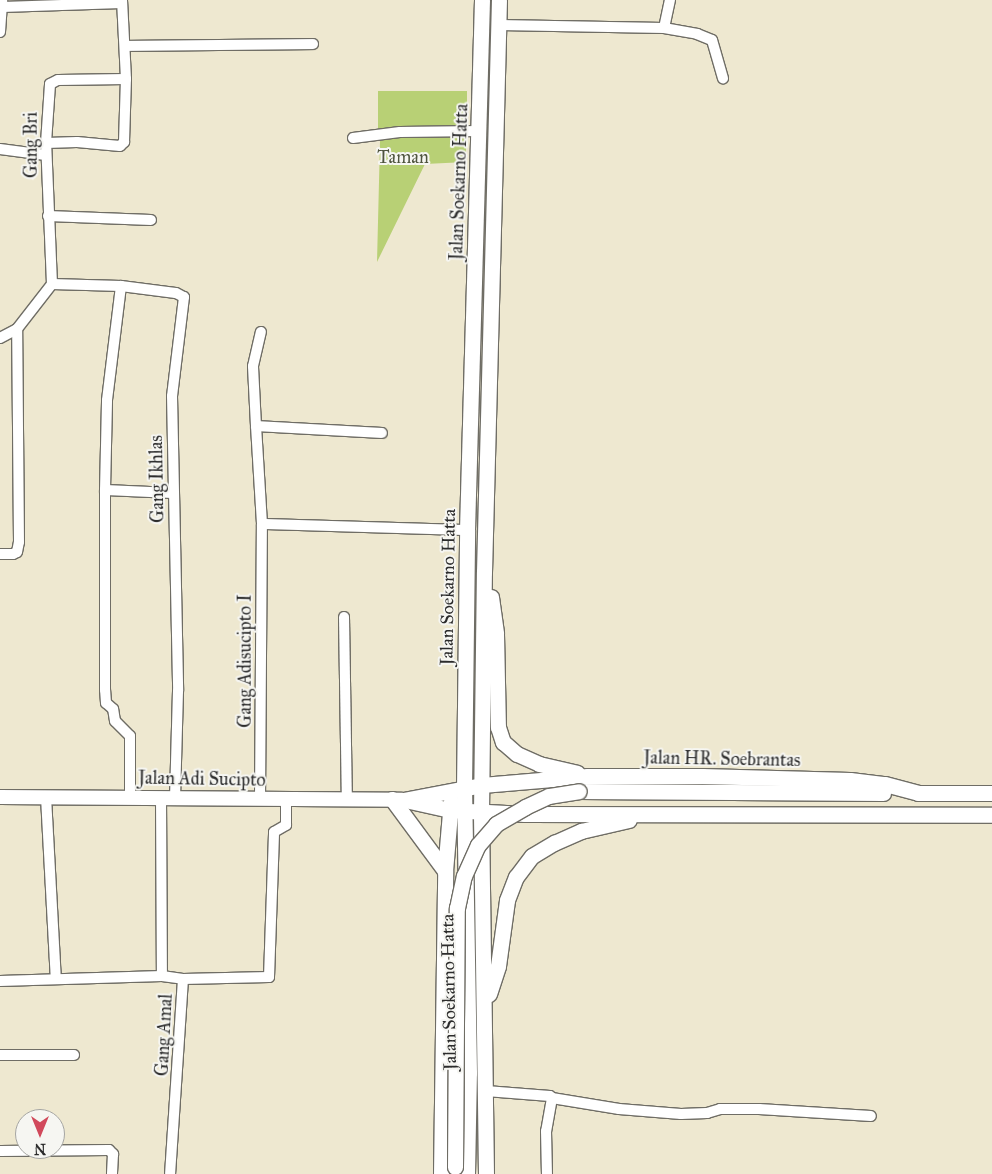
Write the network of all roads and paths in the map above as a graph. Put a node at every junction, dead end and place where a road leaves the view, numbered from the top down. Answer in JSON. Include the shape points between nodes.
{"nodes":[{"id":1,"x":482,"y":0,"type":"edge"},
{"id":2,"x":499,"y":0,"type":"edge"},
{"id":3,"x":670,"y":0,"type":"edge"},
{"id":4,"x":122,"y":2,"type":"edge"},
{"id":5,"x":2,"y":3,"type":"edge"},
{"id":6,"x":499,"y":26,"type":"junction"},
{"id":7,"x":664,"y":28,"type":"junction"},
{"id":8,"x":0,"y":32,"type":"edge"},
{"id":9,"x":313,"y":44,"type":"dead end"},
{"id":10,"x":125,"y":46,"type":"junction"},
{"id":11,"x":723,"y":78,"type":"dead end"},
{"id":12,"x":126,"y":79,"type":"junction"},
{"id":13,"x":480,"y":131,"type":"junction"},
{"id":14,"x":353,"y":138,"type":"dead end"},
{"id":15,"x":46,"y":143,"type":"junction"},
{"id":16,"x":0,"y":149,"type":"edge"},
{"id":17,"x":46,"y":155,"type":"junction"},
{"id":18,"x":494,"y":208,"type":"junction"},
{"id":19,"x":477,"y":209,"type":"junction"},
{"id":20,"x":48,"y":216,"type":"junction"},
{"id":21,"x":151,"y":220,"type":"dead end"},
{"id":22,"x":52,"y":284,"type":"junction"},
{"id":23,"x":121,"y":286,"type":"junction"},
{"id":24,"x":17,"y":329,"type":"junction"},
{"id":25,"x":261,"y":332,"type":"dead end"},
{"id":26,"x":0,"y":338,"type":"edge"},
{"id":27,"x":256,"y":426,"type":"junction"},
{"id":28,"x":382,"y":433,"type":"dead end"},
{"id":29,"x":105,"y":490,"type":"junction"},
{"id":30,"x":173,"y":493,"type":"junction"},
{"id":31,"x":262,"y":524,"type":"junction"},
{"id":32,"x":467,"y":530,"type":"junction"},
{"id":33,"x":0,"y":554,"type":"edge"},
{"id":34,"x":484,"y":572,"type":"junction"},
{"id":35,"x":344,"y":617,"type":"dead end"},
{"id":36,"x":588,"y":776,"type":"junction"},
{"id":37,"x":482,"y":785,"type":"junction"},
{"id":38,"x":457,"y":790,"type":"junction"},
{"id":39,"x":918,"y":793,"type":"junction"},
{"id":40,"x":992,"y":794,"type":"edge"},
{"id":41,"x":0,"y":796,"type":"edge"},
{"id":42,"x":46,"y":797,"type":"junction"},
{"id":43,"x":130,"y":797,"type":"junction"},
{"id":44,"x":168,"y":797,"type":"junction"},
{"id":45,"x":260,"y":799,"type":"junction"},
{"id":46,"x":286,"y":800,"type":"junction"},
{"id":47,"x":347,"y":800,"type":"junction"},
{"id":48,"x":397,"y":800,"type":"junction"},
{"id":49,"x":458,"y":811,"type":"junction"},
{"id":50,"x":481,"y":812,"type":"junction"},
{"id":51,"x":655,"y":814,"type":"junction"},
{"id":52,"x":992,"y":815,"type":"edge"},
{"id":53,"x":445,"y":871,"type":"junction"},
{"id":54,"x":162,"y":976,"type":"junction"},
{"id":55,"x":56,"y":979,"type":"junction"},
{"id":56,"x":183,"y":979,"type":"junction"},
{"id":57,"x":0,"y":981,"type":"edge"},
{"id":58,"x":485,"y":1007,"type":"junction"},
{"id":59,"x":0,"y":1055,"type":"edge"},
{"id":60,"x":74,"y":1055,"type":"dead end"},
{"id":61,"x":486,"y":1091,"type":"junction"},
{"id":62,"x":552,"y":1098,"type":"junction"},
{"id":63,"x":871,"y":1116,"type":"dead end"},
{"id":64,"x":0,"y":1151,"type":"edge"},
{"id":65,"x":459,"y":1172,"type":"edge"},
{"id":66,"x":112,"y":1174,"type":"edge"},
{"id":67,"x":170,"y":1174,"type":"edge"},
{"id":68,"x":441,"y":1174,"type":"edge"},
{"id":69,"x":486,"y":1174,"type":"edge"},
{"id":70,"x":547,"y":1174,"type":"edge"}],
"edges":[{"from":1,"to":13,"type":"main road","name":"Jalan Soekarno Hatta"},
{"from":2,"to":6,"type":"main road","name":"Jalan Soekarno Hatta"},
{"from":3,"to":7,"type":"street"},
{"from":4,"to":5,"type":"street"},
{"from":4,"to":10,"type":"street"},
{"from":5,"to":8,"type":"street"},
{"from":6,"to":7,"type":"street"},
{"from":6,"to":18,"type":"main road","name":"Jalan Soekarno Hatta"},
{"from":7,"to":11,"type":"street","via":[[712,40]]},
{"from":9,"to":10,"type":"street"},
{"from":10,"to":12,"type":"street"},
{"from":12,"to":15,"type":"street","name":"Gang Bri","via":[[53,82],[48,89]]},
{"from":12,"to":15,"type":"street","via":[[122,144]]},
{"from":13,"to":14,"type":"street","via":[[400,132]]},
{"from":13,"to":19,"type":"main road","name":"Jalan Soekarno Hatta"},
{"from":15,"to":17,"type":"street","name":"Gang Bri"},
{"from":16,"to":17,"type":"street"},
{"from":17,"to":20,"type":"street","name":"Gang Bri"},
{"from":18,"to":19,"type":"main road"},
{"from":18,"to":34,"type":"main road","name":"Jalan Soekarno Hatta"},
{"from":19,"to":32,"type":"main road","name":"Jalan Soekarno Hatta"},
{"from":20,"to":21,"type":"street"},
{"from":20,"to":22,"type":"street","name":"Gang Bri"},
{"from":22,"to":23,"type":"street","name":"Gang Ikhlas"},
{"from":22,"to":24,"type":"street"},
{"from":23,"to":29,"type":"street","via":[[107,400]]},
{"from":23,"to":30,"type":"street","name":"Gang Ikhlas","via":[[176,293],[184,297],[172,396]]},
{"from":24,"to":26,"type":"street"},
{"from":24,"to":33,"type":"street","via":[[19,542],[18,552]]},
{"from":25,"to":27,"type":"street","name":"Gang Adisucipto I","via":[[253,366]]},
{"from":27,"to":28,"type":"street"},
{"from":27,"to":31,"type":"street","name":"Gang Adisucipto I"},
{"from":29,"to":30,"type":"street"},
{"from":29,"to":43,"type":"street","via":[[106,703],[113,709],[115,722],[130,736]]},
{"from":30,"to":44,"type":"street","name":"Gang Ikhlas","via":[[178,691]]},
{"from":31,"to":32,"type":"street"},
{"from":31,"to":45,"type":"street","name":"Gang Adisucipto I"},
{"from":32,"to":38,"type":"main road","name":"Jalan Soekarno Hatta"},
{"from":34,"to":36,"type":"main road","via":[[496,634],[498,728],[503,742],[517,754],[539,764]]},
{"from":34,"to":37,"type":"main road","name":"Jalan Soekarno Hatta"},
{"from":35,"to":47,"type":"street"},
{"from":36,"to":37,"type":"main road","name":"Jalan HR. Soebrantas"},
{"from":36,"to":39,"type":"main road","name":"Jalan HR. Soebrantas","via":[[850,780],[885,784]]},
{"from":37,"to":38,"type":"main road","name":"Jalan HR. Soebrantas"},
{"from":37,"to":50,"type":"main road","name":"Jalan Soekarno Hatta"},
{"from":38,"to":48,"type":"main road","name":"Jalan Adi Sucipto"},
{"from":38,"to":49,"type":"main road","name":"Jalan Soekarno Hatta"},
{"from":39,"to":40,"type":"main road","name":"Jalan HR. Soebrantas"},
{"from":39,"to":65,"type":"main road","bridge":true,"via":[[579,791],[549,796],[496,824],[478,846],[464,876],[457,908]]},
{"from":41,"to":42,"type":"main road","name":"Jalan Adi Sucipto"},
{"from":42,"to":43,"type":"main road","name":"Jalan Adi Sucipto"},
{"from":42,"to":55,"type":"street"},
{"from":43,"to":44,"type":"main road","name":"Jalan Adi Sucipto"},
{"from":44,"to":45,"type":"main road","name":"Jalan Adi Sucipto"},
{"from":44,"to":54,"type":"street","name":"Gang Amal"},
{"from":45,"to":46,"type":"main road","name":"Jalan Adi Sucipto"},
{"from":46,"to":47,"type":"main road","name":"Jalan Adi Sucipto"},
{"from":46,"to":56,"type":"street","via":[[286,826],[274,832],[269,977]]},
{"from":47,"to":48,"type":"main road","name":"Jalan Adi Sucipto"},
{"from":48,"to":49,"type":"main road","name":"Jalan Adi Sucipto"},
{"from":48,"to":53,"type":"main road"},
{"from":49,"to":50,"type":"main road"},
{"from":49,"to":53,"type":"main road"},
{"from":49,"to":65,"type":"main road","name":"Jalan Soekarno Hatta","via":[[469,1073]]},
{"from":50,"to":51,"type":"main road"},
{"from":50,"to":58,"type":"main road","name":"Jalan Soekarno Hatta"},
{"from":51,"to":52,"type":"main road"},
{"from":51,"to":58,"type":"main road","via":[[581,831],[532,856],[516,877],[507,900],[498,966]]},
{"from":53,"to":68,"type":"main road"},
{"from":54,"to":55,"type":"street"},
{"from":54,"to":56,"type":"street","name":"Gang Amal"},
{"from":55,"to":57,"type":"street"},
{"from":56,"to":67,"type":"street","name":"Gang Amal"},
{"from":58,"to":61,"type":"main road","name":"Jalan Soekarno Hatta"},
{"from":59,"to":60,"type":"street"},
{"from":61,"to":62,"type":"street","via":[[546,1094]]},
{"from":61,"to":69,"type":"main road","name":"Jalan Soekarno Hatta"},
{"from":62,"to":63,"type":"street","via":[[619,1109],[681,1114],[720,1109],[760,1109]]},
{"from":62,"to":70,"type":"street","via":[[546,1131]]},
{"from":64,"to":66,"type":"street","via":[[108,1150],[113,1154]]}]}
